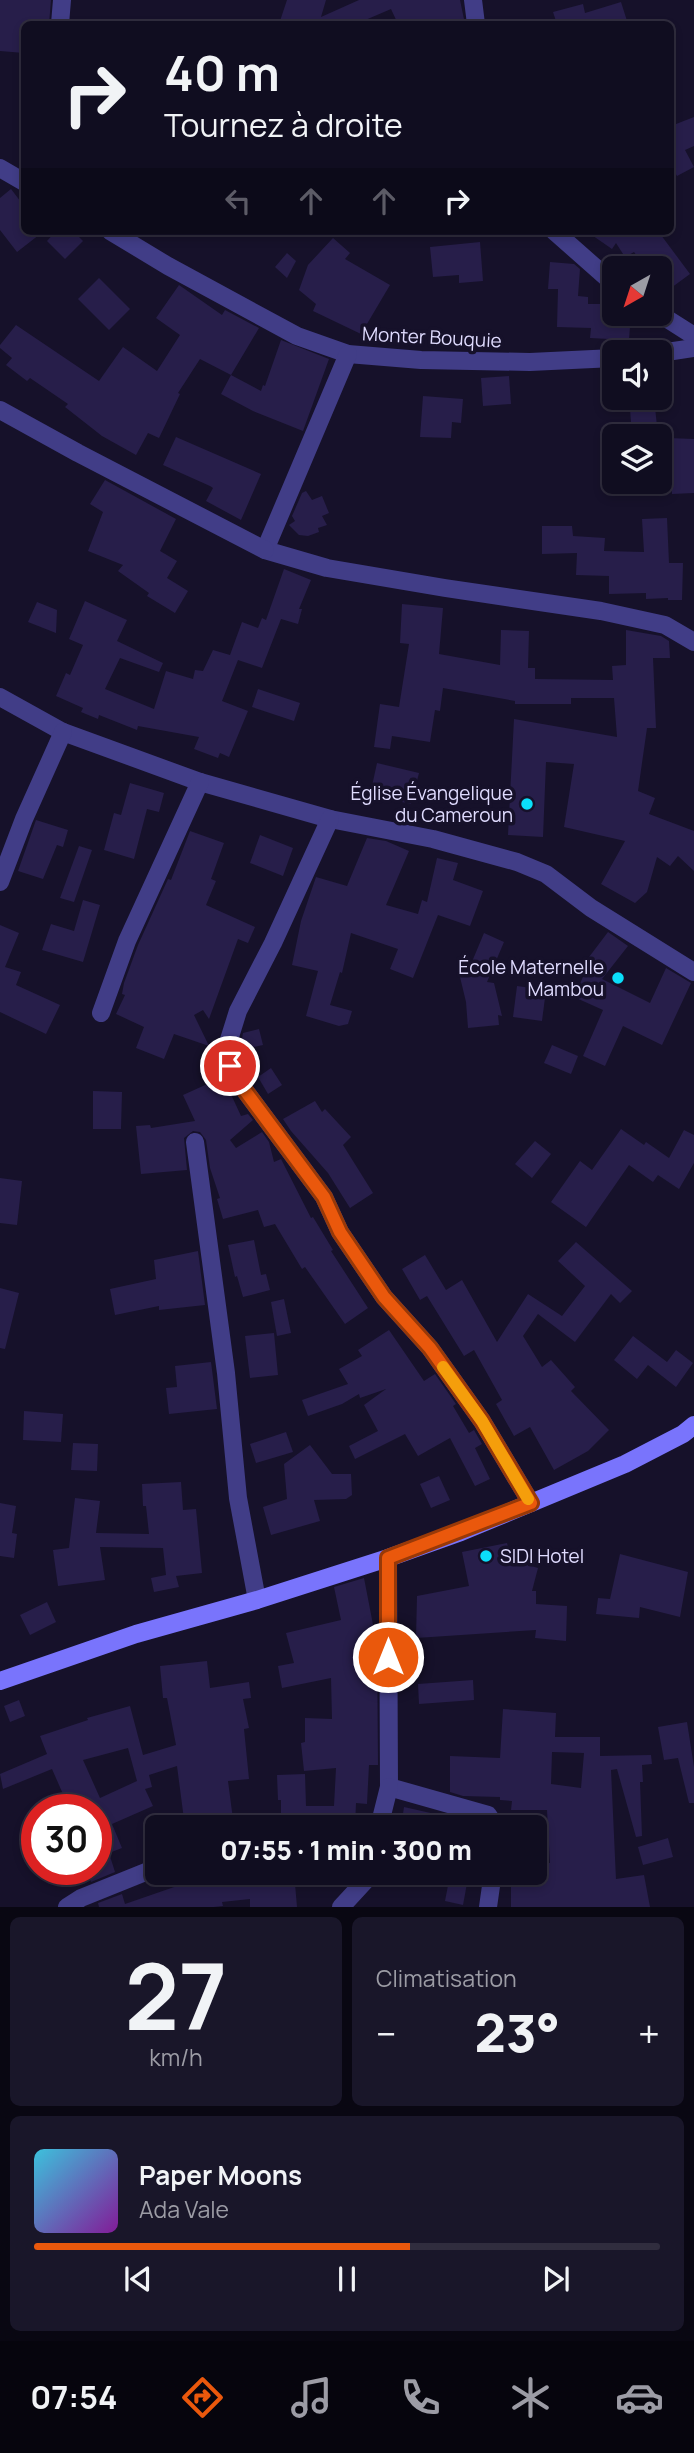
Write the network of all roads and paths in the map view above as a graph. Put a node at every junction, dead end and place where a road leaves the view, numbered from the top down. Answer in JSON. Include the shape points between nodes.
{"nodes":[{"id":1,"x":62,"y":0,"type":"edge"},
{"id":2,"x":473,"y":0,"type":"edge"},
{"id":3,"x":60,"y":21,"type":"edge"},
{"id":4,"x":476,"y":21,"type":"edge"},
{"id":5,"x":2,"y":172,"type":"edge"},
{"id":6,"x":21,"y":181,"type":"edge"},
{"id":7,"x":117,"y":235,"type":"edge"},
{"id":8,"x":559,"y":235,"type":"edge"},
{"id":9,"x":602,"y":273,"type":"edge"},
{"id":10,"x":672,"y":322,"type":"edge"},
{"id":11,"x":694,"y":336,"type":"edge"},
{"id":12,"x":694,"y":348,"type":"edge"},
{"id":13,"x":672,"y":352,"type":"edge"},
{"id":14,"x":348,"y":354,"type":"junction"},
{"id":15,"x":602,"y":358,"type":"edge"},
{"id":16,"x":0,"y":410,"type":"edge"},
{"id":17,"x":265,"y":550,"type":"junction"},
{"id":18,"x":694,"y":642,"type":"edge"},
{"id":19,"x":0,"y":697,"type":"edge"},
{"id":20,"x":63,"y":732,"type":"junction"},
{"id":21,"x":200,"y":782,"type":"junction"},
{"id":22,"x":330,"y":819,"type":"junction"},
{"id":23,"x":0,"y":882,"type":"edge"},
{"id":24,"x":694,"y":972,"type":"edge"},
{"id":25,"x":100,"y":1013,"type":"dead end"},
{"id":26,"x":195,"y":1142,"type":"dead end"},
{"id":27,"x":694,"y":1425,"type":"edge"},
{"id":28,"x":531,"y":1503,"type":"junction"},
{"id":29,"x":388,"y":1558,"type":"junction"},
{"id":30,"x":257,"y":1600,"type":"junction"},
{"id":31,"x":0,"y":1681,"type":"edge"},
{"id":32,"x":389,"y":1787,"type":"junction"},
{"id":33,"x":382,"y":1815,"type":"edge"},
{"id":34,"x":488,"y":1815,"type":"edge"},
{"id":35,"x":145,"y":1872,"type":"edge"},
{"id":36,"x":361,"y":1885,"type":"edge"},
{"id":37,"x":491,"y":1885,"type":"edge"},
{"id":38,"x":66,"y":1907,"type":"edge"},
{"id":39,"x":341,"y":1907,"type":"edge"},
{"id":40,"x":488,"y":1907,"type":"edge"}],
"edges":[{"from":1,"to":3,"type":"street"},
{"from":2,"to":4,"type":"street"},
{"from":5,"to":6,"type":"street"},
{"from":7,"to":14,"type":"street","name":"Monter Bouquie","via":[[297,336]]},
{"from":8,"to":9,"type":"street"},
{"from":10,"to":11,"type":"street"},
{"from":12,"to":13,"type":"street"},
{"from":14,"to":15,"type":"street","name":"Monter Bouquie","via":[[503,362]]},
{"from":14,"to":17,"type":"street"},
{"from":16,"to":17,"type":"street"},
{"from":17,"to":18,"type":"street","via":[[327,568],[601,611],[665,625]]},
{"from":19,"to":20,"type":"street"},
{"from":20,"to":21,"type":"street"},
{"from":20,"to":23,"type":"street"},
{"from":21,"to":22,"type":"street"},
{"from":21,"to":25,"type":"street","via":[[132,930]]},
{"from":22,"to":24,"type":"street","via":[[433,839],[546,874],[591,908]]},
{"from":22,"to":28,"type":"street","via":[[238,1011],[228,1043],[230,1066],[324,1197],[340,1232],[384,1297],[430,1348],[482,1421]]},
{"from":26,"to":30,"type":"street","via":[[238,1498]]},
{"from":27,"to":28,"type":"street","via":[[625,1464]]},
{"from":28,"to":29,"type":"street"},
{"from":29,"to":30,"type":"street"},
{"from":29,"to":32,"type":"street"},
{"from":30,"to":31,"type":"street","via":[[135,1634]]},
{"from":32,"to":33,"type":"street"},
{"from":32,"to":34,"type":"street"},
{"from":35,"to":38,"type":"street"},
{"from":36,"to":39,"type":"street"},
{"from":37,"to":40,"type":"street"}]}
